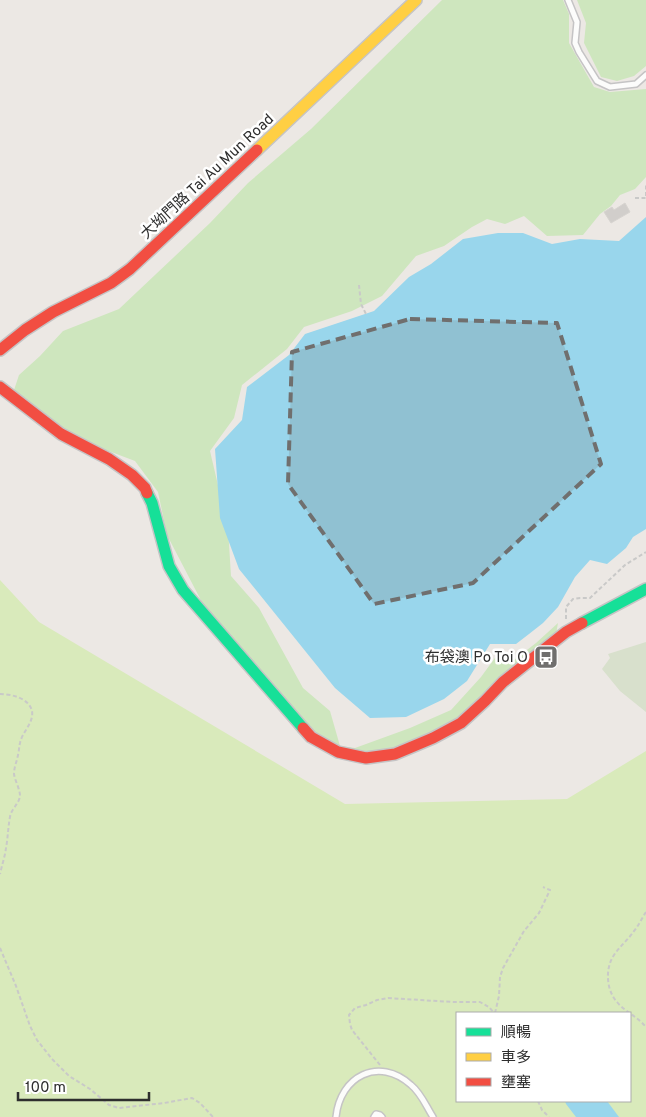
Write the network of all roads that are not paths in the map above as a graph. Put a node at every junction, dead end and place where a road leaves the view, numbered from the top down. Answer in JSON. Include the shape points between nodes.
{"nodes":[{"id":1,"x":416,"y":0,"type":"edge"},
{"id":2,"x":568,"y":0,"type":"edge"},
{"id":3,"x":646,"y":75,"type":"edge"},
{"id":4,"x":0,"y":350,"type":"edge"},
{"id":5,"x":0,"y":387,"type":"edge"},
{"id":6,"x":646,"y":589,"type":"edge"},
{"id":7,"x":336,"y":1117,"type":"edge"},
{"id":8,"x":374,"y":1117,"type":"edge"},
{"id":9,"x":382,"y":1117,"type":"edge"},
{"id":10,"x":433,"y":1117,"type":"edge"}],
"edges":[{"from":1,"to":4,"type":"street","name":"大坳門路 Tai Au Mun Road","via":[[130,269],[111,283],[53,312]]},
{"from":2,"to":3,"type":"lane","via":[[577,22],[575,43],[578,52],[597,81],[610,87],[636,84]]},
{"from":5,"to":6,"type":"street","via":[[61,434],[109,459],[145,488],[170,566],[183,590],[311,737],[338,752],[366,758],[395,754],[433,738],[461,723],[503,682],[566,632]]},
{"from":7,"to":10,"type":"lane","via":[[347,1086],[369,1072],[397,1076],[410,1084]]},
{"from":8,"to":9,"type":"lane","via":[[376,1114]]}]}
